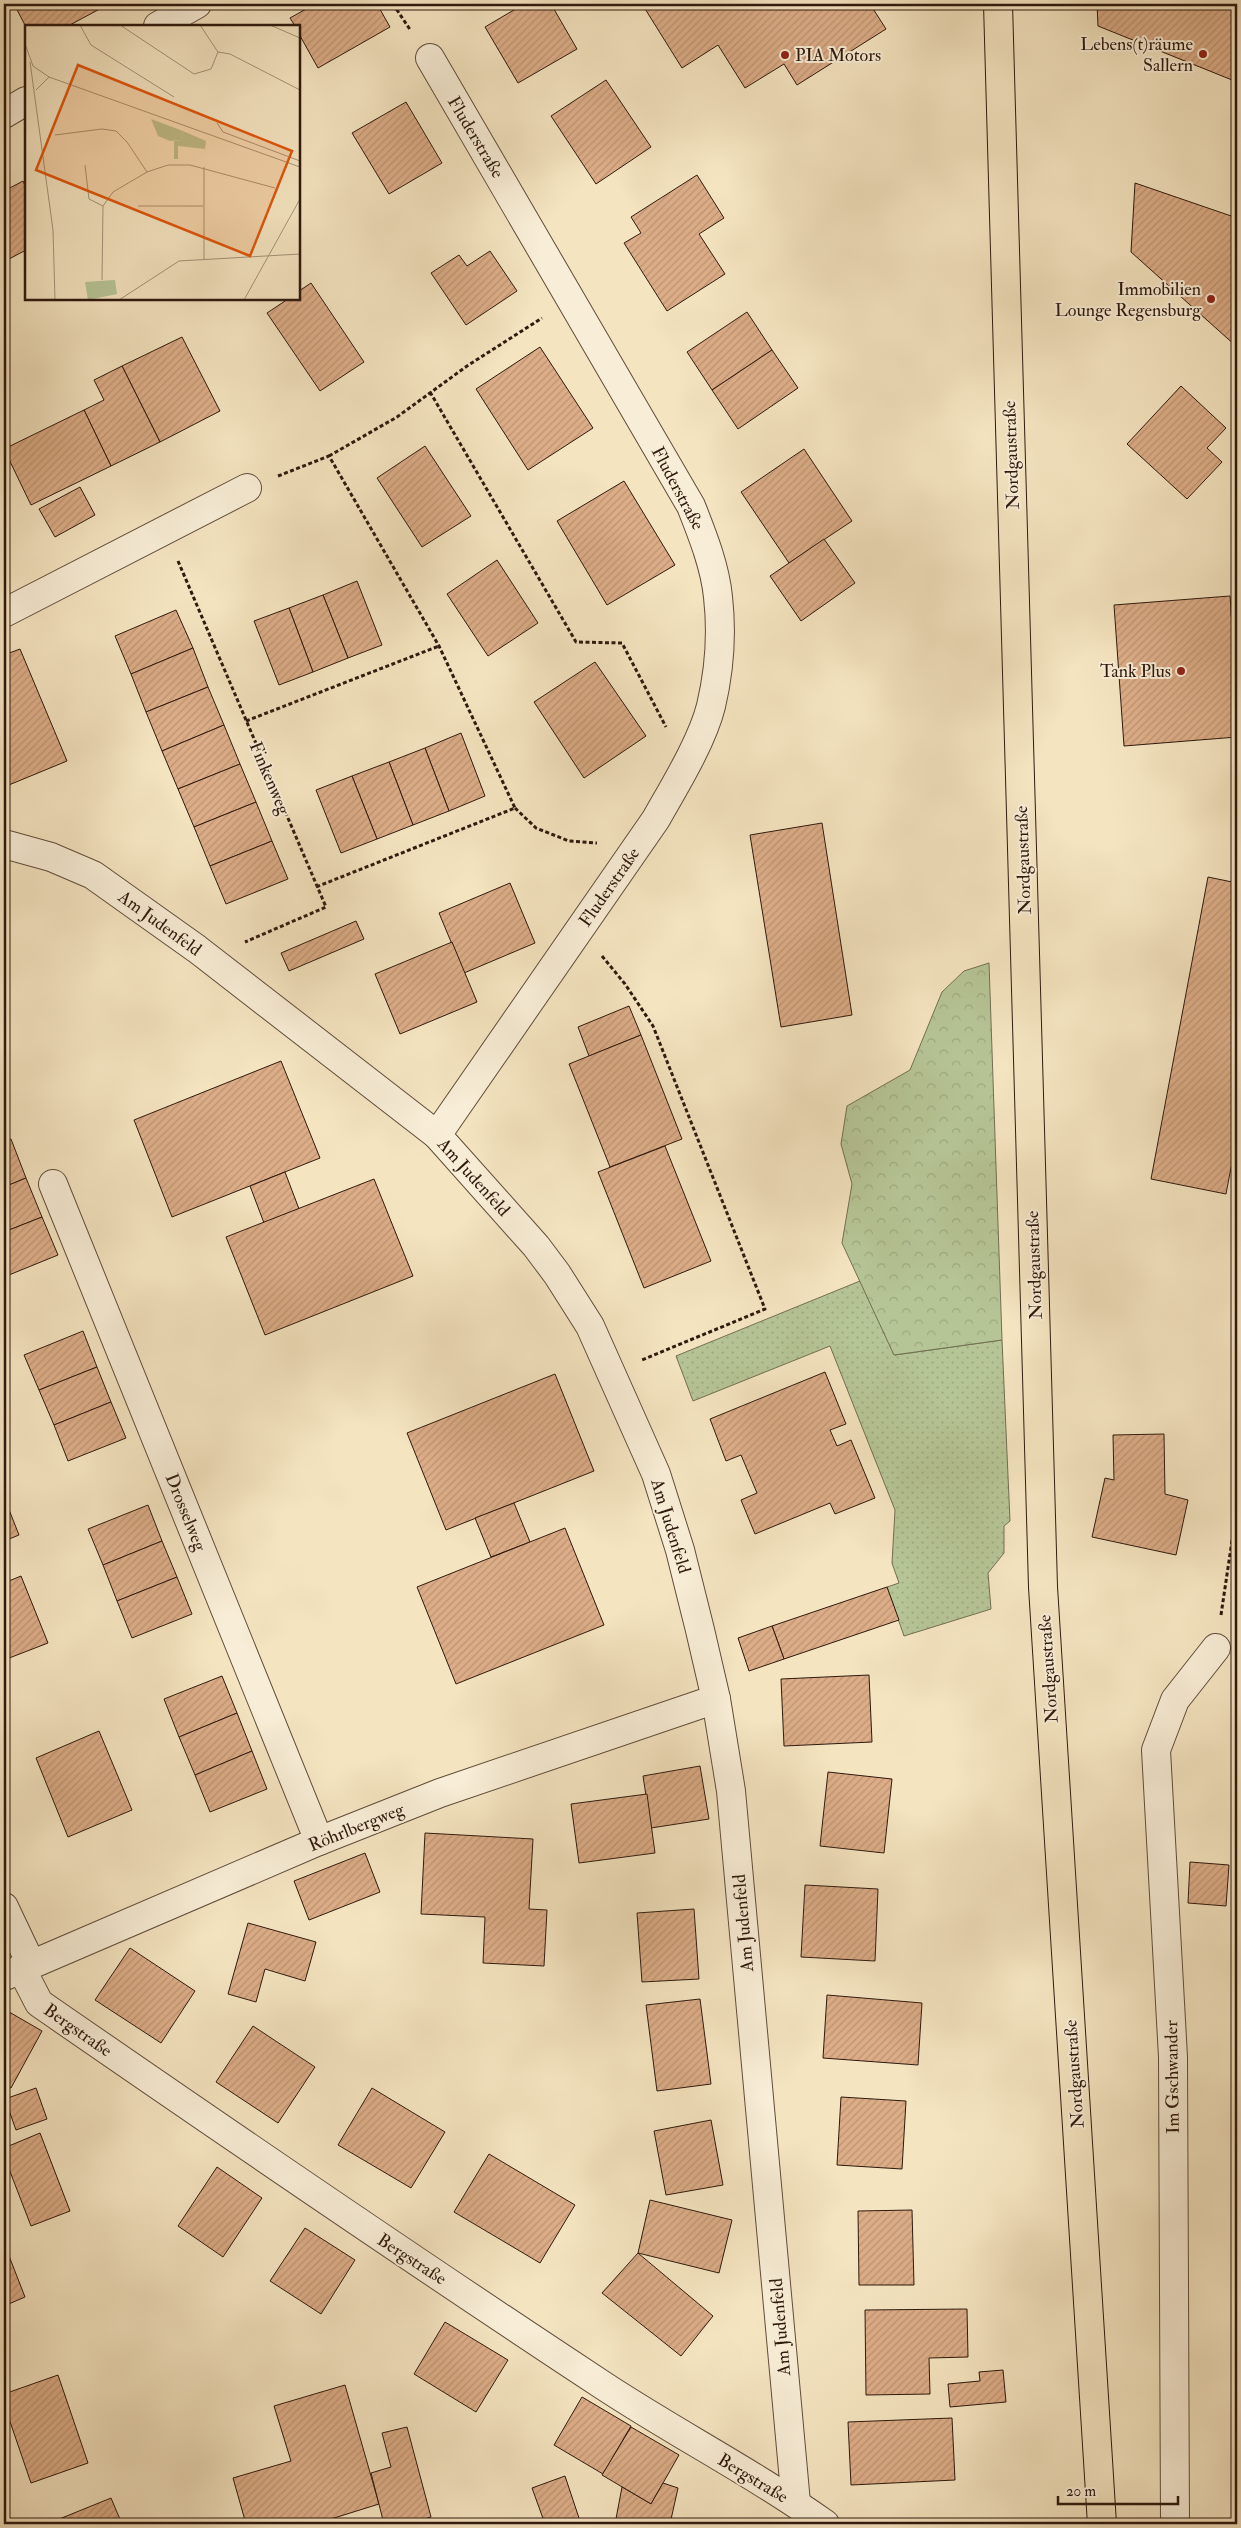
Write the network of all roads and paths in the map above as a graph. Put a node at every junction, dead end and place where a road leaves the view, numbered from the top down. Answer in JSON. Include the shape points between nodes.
{"nodes":[{"id":1,"x":198,"y":4,"type":"edge"},
{"id":2,"x":998,"y":4,"type":"edge"},
{"id":3,"x":160,"y":25,"type":"edge"},
{"id":4,"x":430,"y":58,"type":"dead end"},
{"id":5,"x":25,"y":102,"type":"edge"},
{"id":6,"x":4,"y":114,"type":"edge"},
{"id":7,"x":570,"y":300,"type":"junction"},
{"id":8,"x":430,"y":392,"type":"junction"},
{"id":9,"x":329,"y":456,"type":"junction"},
{"id":10,"x":247,"y":488,"type":"joint"},
{"id":11,"x":165,"y":531,"type":"junction"},
{"id":12,"x":4,"y":613,"type":"edge"},
{"id":13,"x":439,"y":646,"type":"junction"},
{"id":14,"x":246,"y":721,"type":"junction"},
{"id":15,"x":686,"y":765,"type":"junction"},
{"id":16,"x":515,"y":808,"type":"junction"},
{"id":17,"x":4,"y":844,"type":"edge"},
{"id":18,"x":637,"y":846,"type":"junction"},
{"id":19,"x":316,"y":887,"type":"junction"},
{"id":20,"x":580,"y":928,"type":"junction"},
{"id":21,"x":209,"y":958,"type":"junction"},
{"id":22,"x":437,"y":1134,"type":"junction"},
{"id":23,"x":53,"y":1184,"type":"dead end"},
{"id":24,"x":612,"y":1372,"type":"junction"},
{"id":25,"x":1237,"y":1507,"type":"edge"},
{"id":26,"x":1216,"y":1648,"type":"joint"},
{"id":27,"x":716,"y":1699,"type":"junction"},
{"id":28,"x":319,"y":1841,"type":"junction"},
{"id":29,"x":4,"y":1907,"type":"edge"},
{"id":30,"x":19,"y":1970,"type":"edge"},
{"id":31,"x":796,"y":2503,"type":"junction"},
{"id":32,"x":825,"y":2524,"type":"edge"},
{"id":33,"x":1102,"y":2524,"type":"edge"},
{"id":34,"x":1175,"y":2524,"type":"edge"}],
"edges":[{"from":1,"to":3,"type":"street"},
{"from":2,"to":33,"type":"main road","name":"Nordgaustraße","via":[[1043,1587]]},
{"from":4,"to":7,"type":"street","name":"Fluderstraße"},
{"from":5,"to":6,"type":"street"},
{"from":7,"to":8,"type":"path"},
{"from":7,"to":15,"type":"street","name":"Fluderstraße","via":[[691,506],[703,536],[718,596],[719,655],[711,708]]},
{"from":8,"to":9,"type":"path","via":[[397,417]]},
{"from":8,"to":15,"type":"path","via":[[576,642],[622,643]]},
{"from":9,"to":10,"type":"path"},
{"from":9,"to":13,"type":"path"},
{"from":10,"to":11,"type":"street"},
{"from":11,"to":12,"type":"street"},
{"from":11,"to":14,"type":"path","name":"Finkenweg"},
{"from":13,"to":14,"type":"path"},
{"from":13,"to":16,"type":"path"},
{"from":14,"to":19,"type":"path","name":"Finkenweg"},
{"from":15,"to":18,"type":"street","name":"Fluderstraße"},
{"from":16,"to":18,"type":"path","via":[[536,828],[569,841]]},
{"from":16,"to":19,"type":"path"},
{"from":17,"to":21,"type":"street","name":"Am Judenfeld","via":[[51,857],[93,875]]},
{"from":18,"to":20,"type":"street","name":"Fluderstraße"},
{"from":19,"to":21,"type":"path","name":"Finkenweg","via":[[326,907]]},
{"from":20,"to":22,"type":"street","name":"Fluderstraße"},
{"from":20,"to":24,"type":"path","via":[[625,984],[652,1026],[765,1309]]},
{"from":21,"to":22,"type":"street","name":"Am Judenfeld"},
{"from":22,"to":24,"type":"street","name":"Am Judenfeld","via":[[557,1274],[590,1326]]},
{"from":23,"to":28,"type":"street","name":"Drosselweg"},
{"from":24,"to":27,"type":"street","name":"Am Judenfeld","via":[[656,1474],[680,1550]]},
{"from":25,"to":26,"type":"path"},
{"from":26,"to":34,"type":"street","name":"Im Gschwander","via":[[1175,1700],[1156,1750],[1173,2058]]},
{"from":27,"to":28,"type":"street","name":"Röhrlbergweg","via":[[440,1793]]},
{"from":27,"to":31,"type":"street","name":"Am Judenfeld","via":[[732,1801]]},
{"from":28,"to":30,"type":"street","name":"Röhrlbergweg"},
{"from":29,"to":30,"type":"street","name":"Bergstraße"},
{"from":30,"to":31,"type":"street","name":"Bergstraße","via":[[40,2003],[366,2229],[648,2415]]},
{"from":31,"to":32,"type":"street","name":"Bergstraße"}]}
